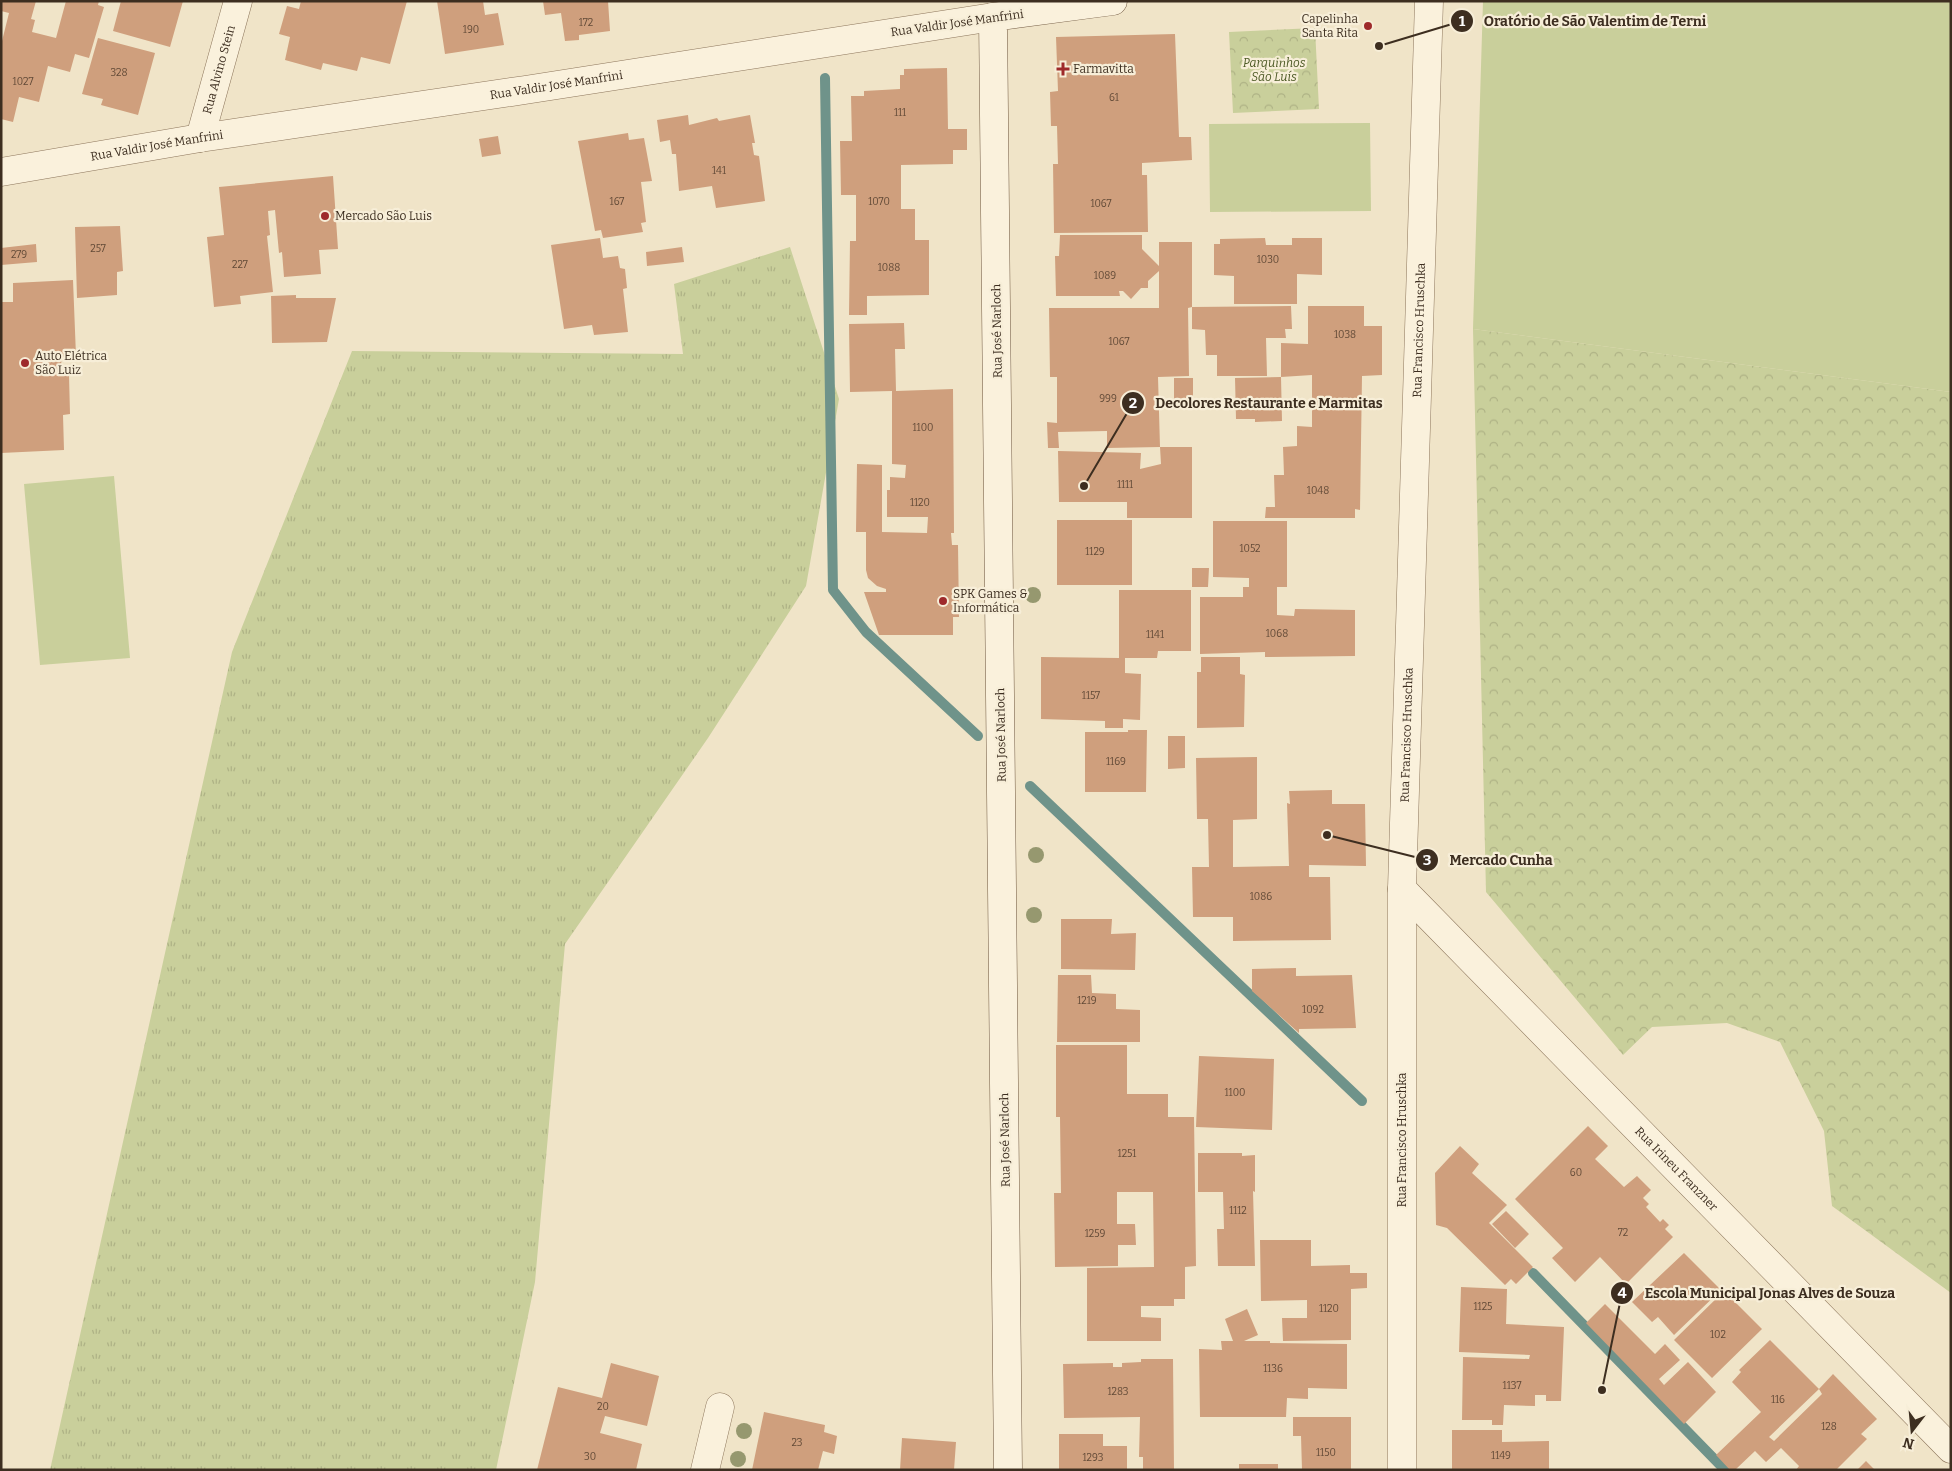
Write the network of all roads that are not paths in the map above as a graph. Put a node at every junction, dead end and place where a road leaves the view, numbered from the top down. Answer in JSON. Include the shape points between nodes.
{"nodes":[{"id":1,"x":238,"y":1,"type":"edge"},
{"id":2,"x":1113,"y":1,"type":"edge"},
{"id":3,"x":1429,"y":1,"type":"edge"},
{"id":4,"x":993,"y":9,"type":"edge"},
{"id":5,"x":200,"y":138,"type":"junction"},
{"id":6,"x":1,"y":172,"type":"edge"},
{"id":7,"x":1402,"y":889,"type":"junction"},
{"id":8,"x":720,"y":1407,"type":"dead end"},
{"id":9,"x":1951,"y":1449,"type":"edge"},
{"id":10,"x":705,"y":1470,"type":"edge"},
{"id":11,"x":1008,"y":1470,"type":"edge"},
{"id":12,"x":1402,"y":1470,"type":"edge"}],
"edges":[{"from":1,"to":5,"type":"street","name":"Rua Alvino Stein"},
{"from":2,"to":4,"type":"street","name":"Rua Valdir José Manfrini"},
{"from":3,"to":7,"type":"street","name":"Rua Francisco Hruschka"},
{"from":4,"to":5,"type":"street","name":"Rua Valdir José Manfrini","via":[[525,90]]},
{"from":4,"to":11,"type":"street","name":"Rua José Narloch"},
{"from":5,"to":6,"type":"street","name":"Rua Valdir José Manfrini"},
{"from":7,"to":9,"type":"street","name":"Rua Irineu Franzner"},
{"from":7,"to":12,"type":"street","name":"Rua Francisco Hruschka"},
{"from":8,"to":10,"type":"street"}]}
